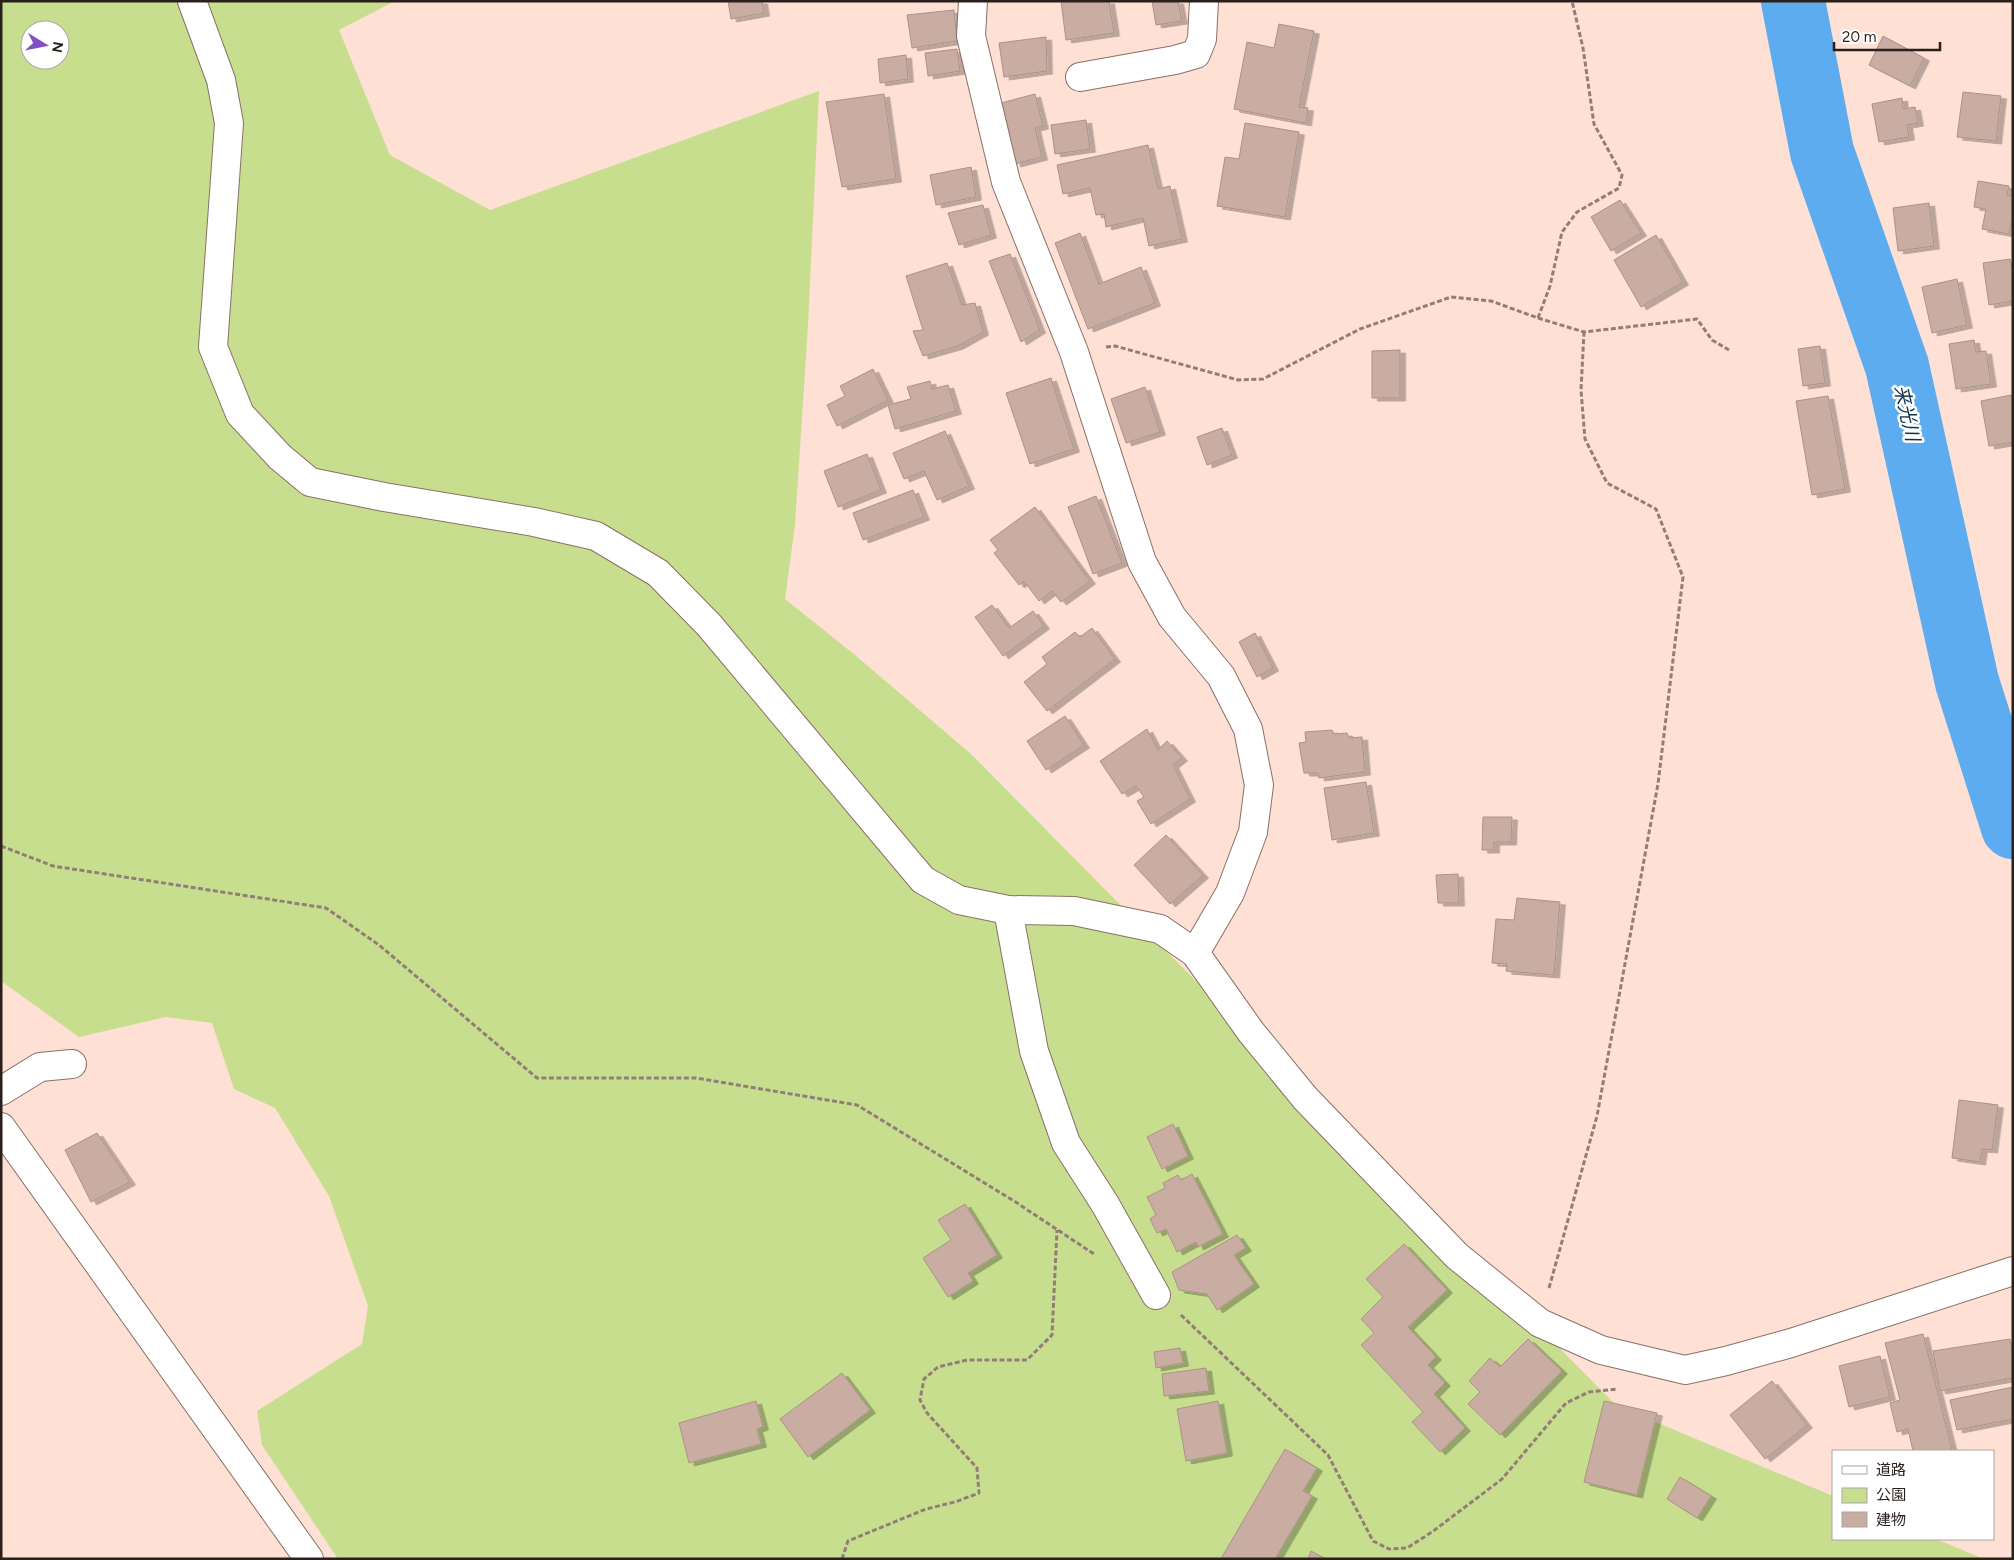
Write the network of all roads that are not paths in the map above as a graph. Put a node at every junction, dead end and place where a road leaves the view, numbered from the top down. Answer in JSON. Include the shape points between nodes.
{"nodes":[{"id":1,"x":192,"y":1,"type":"edge"},
{"id":2,"x":974,"y":1,"type":"edge"},
{"id":3,"x":1204,"y":1,"type":"edge"},
{"id":4,"x":1080,"y":77,"type":"dead end"},
{"id":5,"x":1008,"y":910,"type":"junction"},
{"id":6,"x":1195,"y":954,"type":"junction"},
{"id":7,"x":72,"y":1064,"type":"dead end"},
{"id":8,"x":1,"y":1091,"type":"edge"},
{"id":9,"x":1,"y":1127,"type":"edge"},
{"id":10,"x":2013,"y":1271,"type":"edge"},
{"id":11,"x":1156,"y":1295,"type":"road end"},
{"id":12,"x":310,"y":1559,"type":"edge"}],
"edges":[{"from":1,"to":5,"type":"street","via":[[221,80],[230,123],[213,347],[240,414],[280,457],[310,482],[596,536],[658,573],[709,625],[923,880],[960,900]]},
{"from":2,"to":6,"type":"street","via":[[971,36],[1006,182],[1074,352],[1142,562],[1172,617],[1221,676],[1248,729],[1259,785],[1253,832],[1230,894]]},
{"from":3,"to":4,"type":"street","via":[[1202,39],[1196,54]]},
{"from":5,"to":6,"type":"street","via":[[1074,911],[1160,929]]},
{"from":5,"to":11,"type":"street","via":[[1034,1051],[1066,1143]]},
{"from":6,"to":10,"type":"street","via":[[1250,1032],[1305,1098],[1457,1256],[1540,1323],[1601,1350],[1685,1370],[1791,1343]]},
{"from":7,"to":8,"type":"street","via":[[40,1067]]},
{"from":9,"to":12,"type":"street"}]}
